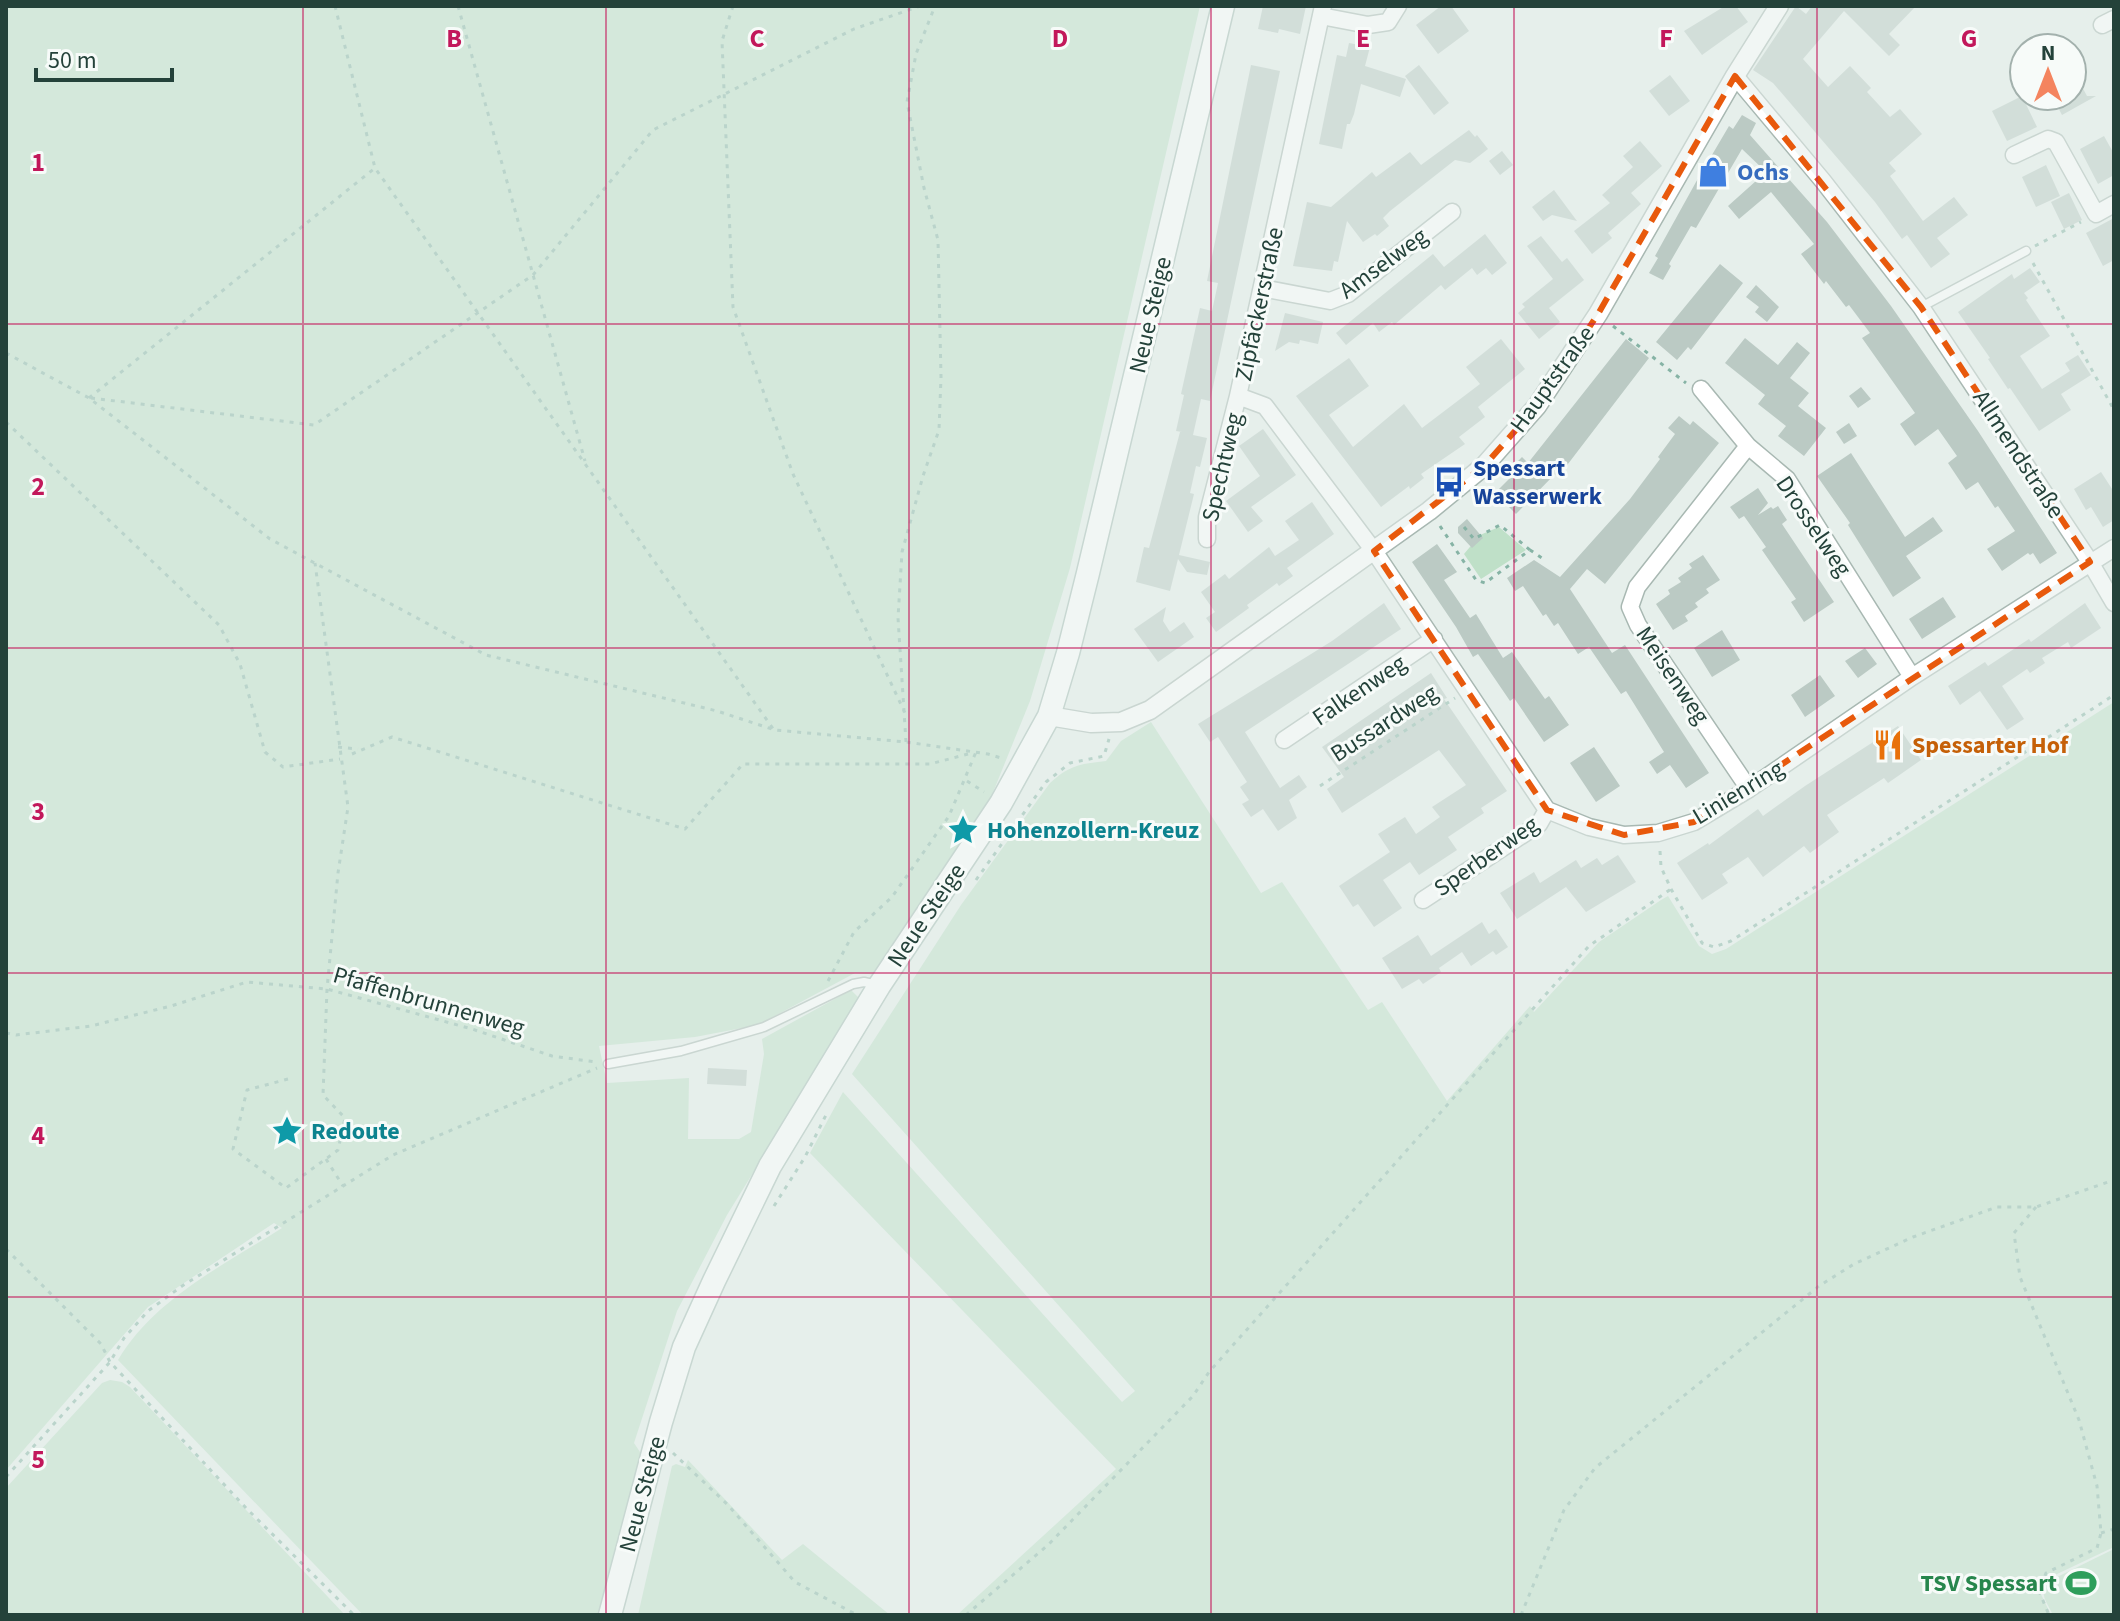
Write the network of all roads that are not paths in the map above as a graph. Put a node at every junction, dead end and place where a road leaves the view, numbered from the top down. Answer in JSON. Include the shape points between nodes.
{"nodes":[{"id":1,"x":1223,"y":6,"type":"edge"},
{"id":2,"x":1398,"y":6,"type":"edge"},
{"id":3,"x":1776,"y":7,"type":"edge"},
{"id":4,"x":1322,"y":11,"type":"edge"},
{"id":5,"x":1735,"y":76,"type":"junction"},
{"id":6,"x":2014,"y":155,"type":"dead end"},
{"id":7,"x":2114,"y":204,"type":"edge"},
{"id":8,"x":1452,"y":212,"type":"dead end"},
{"id":9,"x":2026,"y":251,"type":"road end"},
{"id":10,"x":1262,"y":288,"type":"junction"},
{"id":11,"x":1921,"y":307,"type":"junction"},
{"id":12,"x":1701,"y":389,"type":"road end"},
{"id":13,"x":1238,"y":396,"type":"junction"},
{"id":14,"x":1748,"y":446,"type":"junction"},
{"id":15,"x":1207,"y":539,"type":"dead end"},
{"id":16,"x":2114,"y":548,"type":"edge"},
{"id":17,"x":1374,"y":551,"type":"junction"},
{"id":18,"x":2090,"y":562,"type":"junction"},
{"id":19,"x":2114,"y":603,"type":"edge"},
{"id":20,"x":1434,"y":639,"type":"junction"},
{"id":21,"x":1912,"y":677,"type":"junction"},
{"id":22,"x":1049,"y":716,"type":"junction"},
{"id":23,"x":1284,"y":740,"type":"dead end"},
{"id":24,"x":1749,"y":789,"type":"junction"},
{"id":25,"x":1547,"y":810,"type":"junction"},
{"id":26,"x":1423,"y":900,"type":"dead end"},
{"id":27,"x":879,"y":986,"type":"junction"},
{"id":28,"x":608,"y":1064,"type":"road end"},
{"id":29,"x":610,"y":1615,"type":"edge"}],
"edges":[{"from":1,"to":22,"type":"main road","name":"Neue Steige"},
{"from":2,"to":4,"type":"street","via":[[1388,22],[1368,25]]},
{"from":3,"to":5,"type":"street","name":"Hauptstraße"},
{"from":4,"to":10,"type":"street","name":"Zipfäckerstraße"},
{"from":5,"to":11,"type":"street","name":"Allmendstraße"},
{"from":5,"to":17,"type":"street","name":"Hauptstraße","via":[[1598,314],[1537,406],[1484,466]]},
{"from":6,"to":7,"type":"street","via":[[2048,139],[2056,142],[2096,214]]},
{"from":8,"to":10,"type":"street","name":"Amselweg","via":[[1348,294],[1330,301]]},
{"from":9,"to":11,"type":"lane"},
{"from":10,"to":13,"type":"street","name":"Zipfäckerstraße"},
{"from":11,"to":18,"type":"street","name":"Allmendstraße"},
{"from":12,"to":14,"type":"street","name":"Drosselweg"},
{"from":13,"to":15,"type":"street","name":"Spechtweg","via":[[1207,517]]},
{"from":13,"to":17,"type":"street","name":"Zipfäckerstraße","via":[[1265,406]]},
{"from":14,"to":21,"type":"street","name":"Drosselweg","via":[[1787,479]]},
{"from":14,"to":24,"type":"street","name":"Meisenweg","via":[[1637,587],[1630,607]]},
{"from":16,"to":18,"type":"street","name":"Linienring"},
{"from":17,"to":20,"type":"street"},
{"from":17,"to":22,"type":"street","name":"Hauptstraße","via":[[1150,710],[1109,723]]},
{"from":18,"to":19,"type":"street","name":"Allmendstraße"},
{"from":18,"to":21,"type":"street","name":"Linienring"},
{"from":20,"to":23,"type":"street","name":"Falkenweg"},
{"from":20,"to":25,"type":"street"},
{"from":21,"to":24,"type":"street","name":"Linienring"},
{"from":22,"to":27,"type":"main road","name":"Neue Steige","via":[[1001,803]]},
{"from":24,"to":25,"type":"street","name":"Linienring","via":[[1694,822],[1658,833],[1624,835]]},
{"from":25,"to":26,"type":"street","name":"Sperberweg","via":[[1539,824]]},
{"from":27,"to":28,"type":"lane","via":[[853,984],[764,1027]]},
{"from":27,"to":29,"type":"main road","name":"Neue Steige","via":[[770,1166],[684,1347]]}]}
